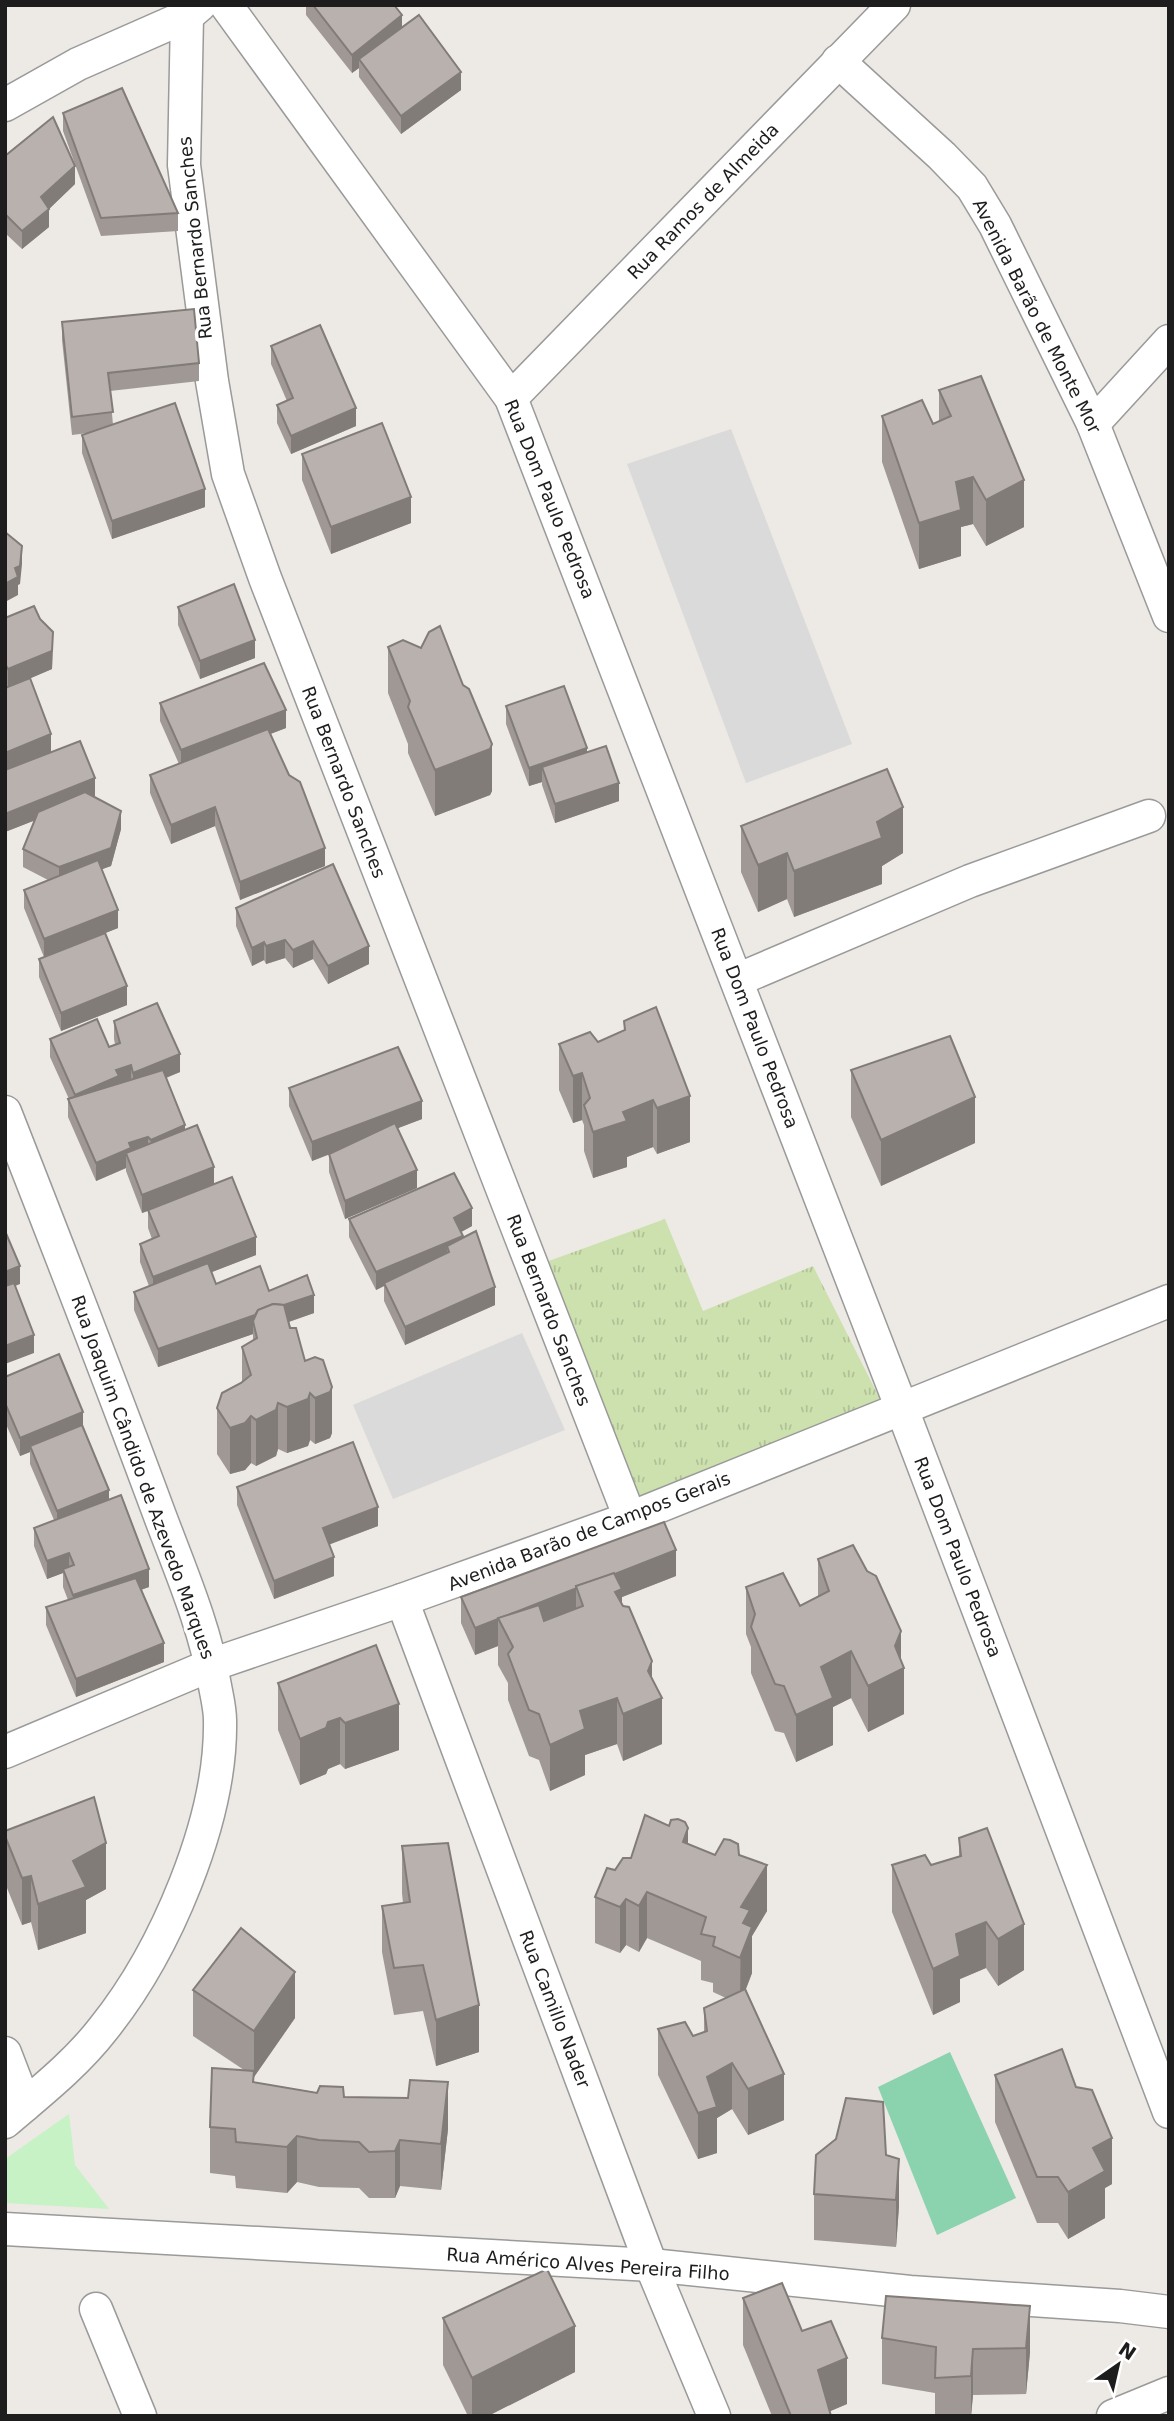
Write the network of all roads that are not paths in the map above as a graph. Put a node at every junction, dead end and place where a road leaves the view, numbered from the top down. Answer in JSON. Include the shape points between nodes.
{"nodes":[{"id":1,"x":226,"y":5,"type":"edge"},
{"id":2,"x":894,"y":5,"type":"edge"},
{"id":3,"x":193,"y":11,"type":"edge"},
{"id":4,"x":838,"y":61,"type":"junction"},
{"id":5,"x":5,"y":105,"type":"edge"},
{"id":6,"x":1169,"y":341,"type":"edge"},
{"id":7,"x":512,"y":398,"type":"junction"},
{"id":8,"x":1093,"y":424,"type":"junction"},
{"id":9,"x":1169,"y":616,"type":"edge"},
{"id":10,"x":1149,"y":816,"type":"dead end"},
{"id":11,"x":737,"y":980,"type":"junction"},
{"id":12,"x":5,"y":1112,"type":"edge"},
{"id":13,"x":1169,"y":1301,"type":"edge"},
{"id":14,"x":902,"y":1409,"type":"junction"},
{"id":15,"x":630,"y":1518,"type":"junction"},
{"id":16,"x":402,"y":1600,"type":"junction"},
{"id":17,"x":211,"y":1665,"type":"junction"},
{"id":18,"x":5,"y":1752,"type":"edge"},
{"id":19,"x":5,"y":2053,"type":"edge"},
{"id":20,"x":1169,"y":2112,"type":"edge"},
{"id":21,"x":15,"y":2113,"type":"edge"},
{"id":22,"x":5,"y":2229,"type":"edge"},
{"id":23,"x":652,"y":2265,"type":"junction"},
{"id":24,"x":96,"y":2309,"type":"dead end"},
{"id":25,"x":1169,"y":2312,"type":"edge"},
{"id":26,"x":1169,"y":2393,"type":"edge"},
{"id":27,"x":139,"y":2416,"type":"edge"},
{"id":28,"x":714,"y":2416,"type":"edge"},
{"id":29,"x":1113,"y":2416,"type":"edge"}],
"edges":[{"from":1,"to":7,"type":"street","name":"Rua Dom Paulo Pedrosa"},
{"from":2,"to":4,"type":"street","name":"Rua Ramos de Almeida"},
{"from":3,"to":5,"type":"street","via":[[78,64]]},
{"from":3,"to":15,"type":"street","name":"Rua Bernardo Sanches","via":[[184,165],[228,474]]},
{"from":4,"to":7,"type":"street","name":"Rua Ramos de Almeida"},
{"from":4,"to":8,"type":"street","name":"Avenida Barão de Monte Mor","via":[[972,187]]},
{"from":6,"to":8,"type":"street"},
{"from":7,"to":11,"type":"street","name":"Rua Dom Paulo Pedrosa"},
{"from":8,"to":9,"type":"street","name":"Avenida Barão de Monte Mor"},
{"from":10,"to":11,"type":"street","via":[[970,881]]},
{"from":11,"to":14,"type":"street","name":"Rua Dom Paulo Pedrosa"},
{"from":12,"to":17,"type":"street","name":"Rua Joaquim Cândido de Azevedo Marques","via":[[197,1614]]},
{"from":13,"to":14,"type":"street","name":"Avenida Barão de Campos Gerais"},
{"from":14,"to":15,"type":"street","name":"Avenida Barão de Campos Gerais"},
{"from":14,"to":20,"type":"street","name":"Rua Dom Paulo Pedrosa"},
{"from":15,"to":16,"type":"street","name":"Avenida Barão de Campos Gerais"},
{"from":16,"to":17,"type":"street","name":"Avenida Barão de Campos Gerais"},
{"from":16,"to":23,"type":"street","name":"Rua Camillo Nader"},
{"from":17,"to":18,"type":"street","name":"Avenida Barão de Campos Gerais"},
{"from":17,"to":21,"type":"street","name":"Rua Joaquim Cândido de Azevedo Marques","via":[[220,1718],[216,1770],[201,1840],[166,1931],[136,1985],[101,2032]]},
{"from":19,"to":21,"type":"street"},
{"from":22,"to":23,"type":"street","name":"Rua Américo Alves Pereira Filho"},
{"from":23,"to":25,"type":"street","name":"Rua Américo Alves Pereira Filho","via":[[910,2292]]},
{"from":23,"to":28,"type":"street","name":"Rua Camillo Nader"},
{"from":24,"to":27,"type":"street"},
{"from":26,"to":29,"type":"street"}]}
